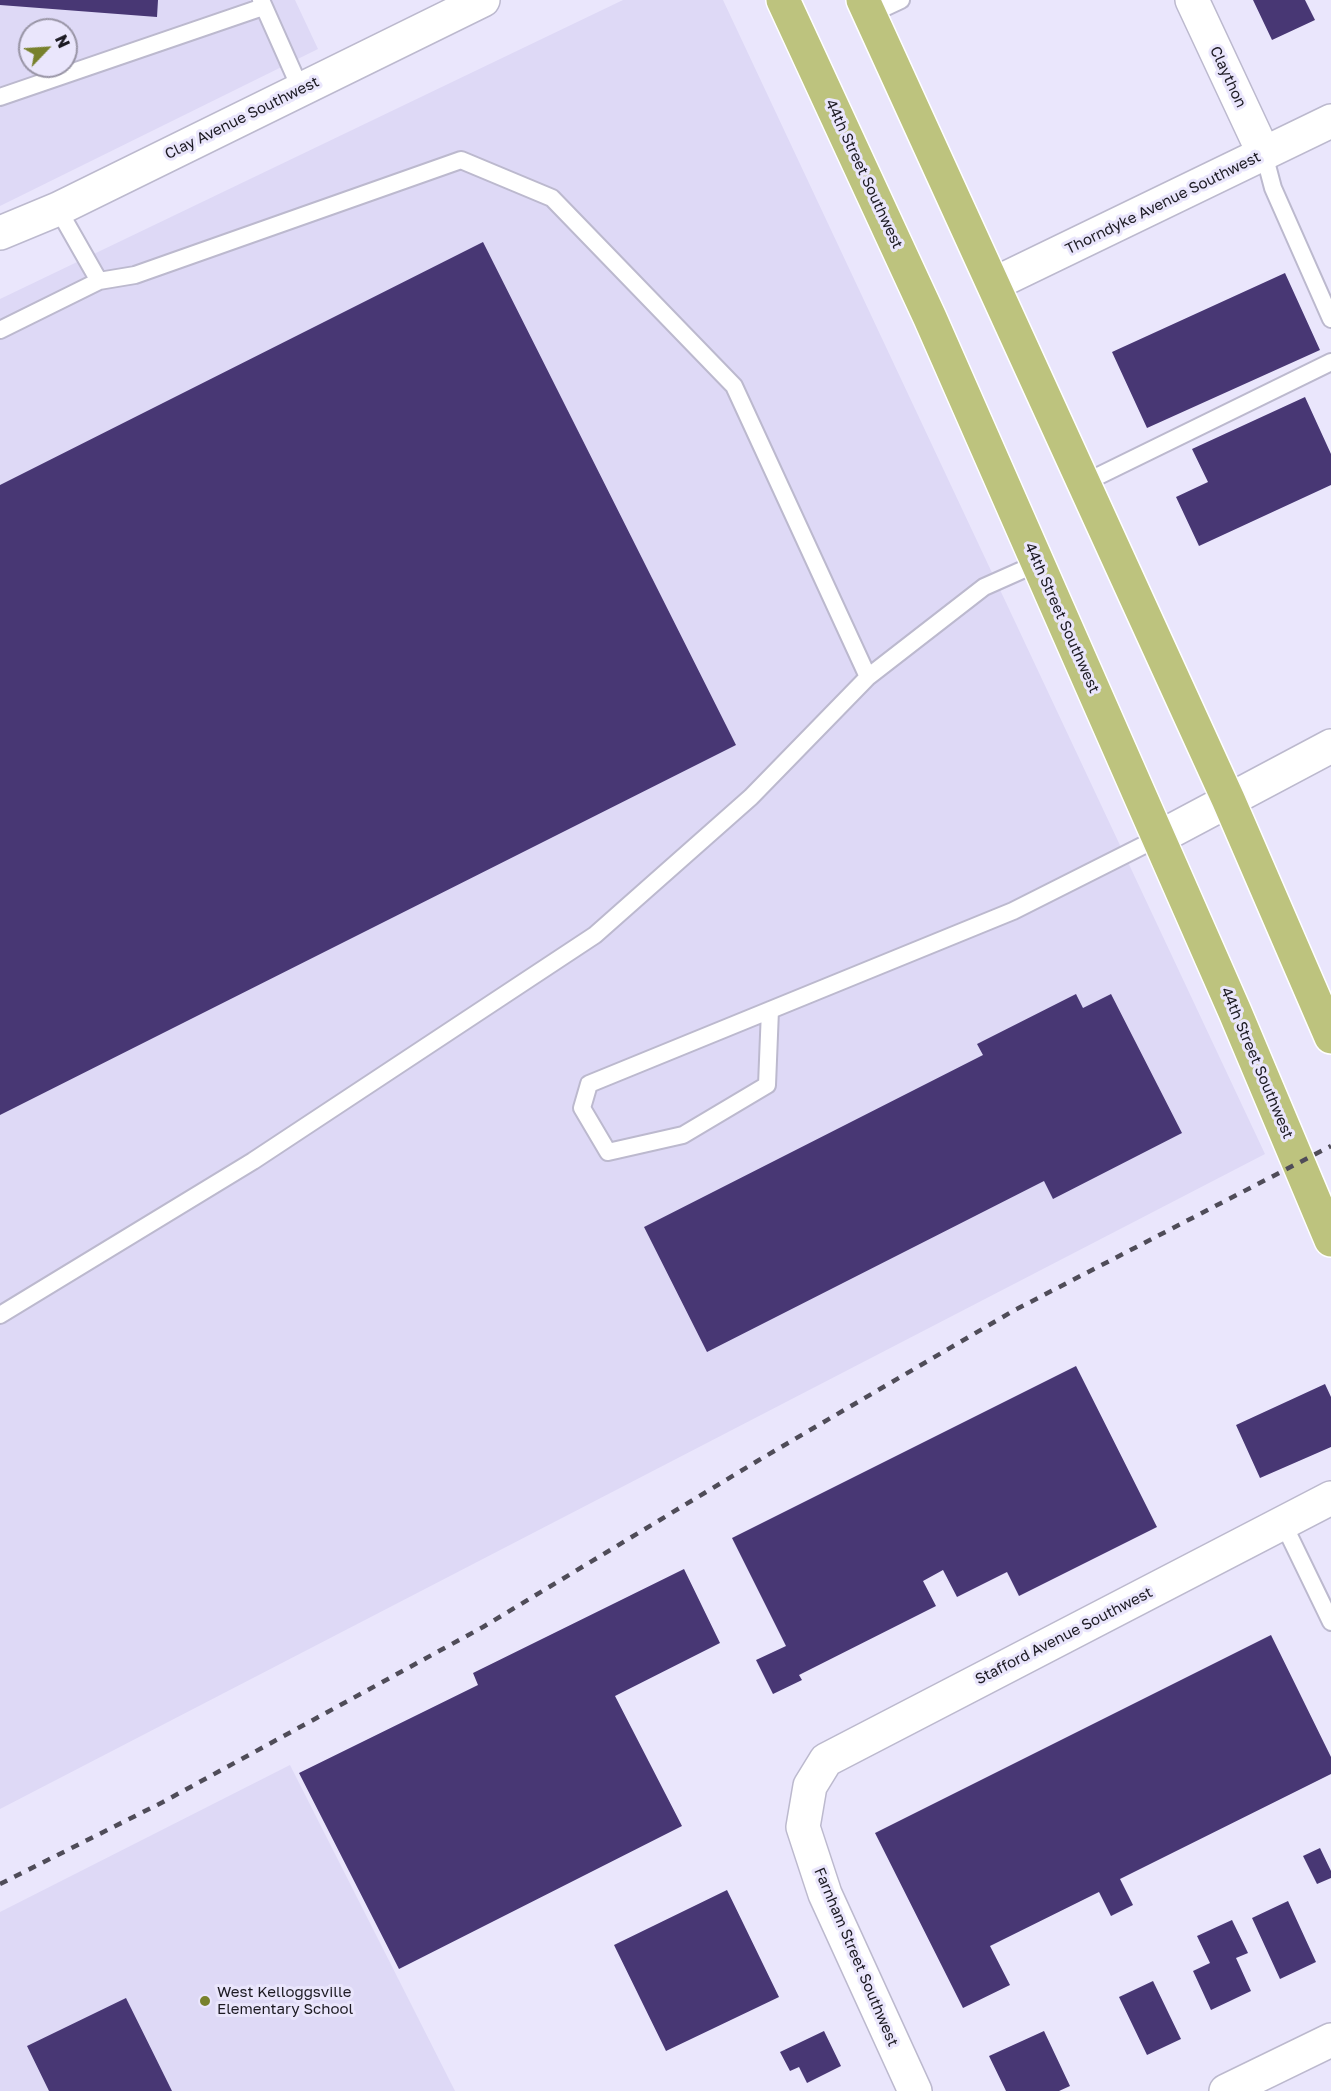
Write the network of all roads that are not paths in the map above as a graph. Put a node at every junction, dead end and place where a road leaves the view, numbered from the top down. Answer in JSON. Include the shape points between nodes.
{"nodes":[{"id":1,"x":483,"y":0,"type":"edge"},
{"id":2,"x":783,"y":0,"type":"edge"},
{"id":3,"x":901,"y":0,"type":"edge"},
{"id":4,"x":1192,"y":0,"type":"edge"},
{"id":5,"x":262,"y":4,"type":"edge"},
{"id":6,"x":866,"y":7,"type":"edge"},
{"id":7,"x":301,"y":90,"type":"junction"},
{"id":8,"x":0,"y":97,"type":"edge"},
{"id":9,"x":1331,"y":121,"type":"edge"},
{"id":10,"x":1264,"y":154,"type":"junction"},
{"id":11,"x":58,"y":209,"type":"junction"},
{"id":12,"x":0,"y":233,"type":"edge"},
{"id":13,"x":99,"y":281,"type":"junction"},
{"id":14,"x":994,"y":284,"type":"junction"},
{"id":15,"x":1331,"y":319,"type":"edge"},
{"id":16,"x":0,"y":330,"type":"edge"},
{"id":17,"x":1331,"y":362,"type":"edge"},
{"id":18,"x":1084,"y":483,"type":"junction"},
{"id":19,"x":1038,"y":563,"type":"junction"},
{"id":20,"x":868,"y":677,"type":"junction"},
{"id":21,"x":1331,"y":746,"type":"edge"},
{"id":22,"x":1228,"y":800,"type":"junction"},
{"id":23,"x":1158,"y":838,"type":"junction"},
{"id":24,"x":770,"y":1010,"type":"junction"},
{"id":25,"x":1331,"y":1037,"type":"edge"},
{"id":26,"x":1331,"y":1240,"type":"edge"},
{"id":27,"x":0,"y":1315,"type":"edge"},
{"id":28,"x":1331,"y":1498,"type":"edge"},
{"id":29,"x":1283,"y":1523,"type":"junction"},
{"id":30,"x":1331,"y":1622,"type":"edge"},
{"id":31,"x":810,"y":1786,"type":"joint"},
{"id":32,"x":1331,"y":2040,"type":"edge"},
{"id":33,"x":915,"y":2091,"type":"edge"},
{"id":34,"x":1226,"y":2091,"type":"edge"}],
"edges":[{"from":1,"to":7,"type":"street","name":"Clay Avenue Southwest"},
{"from":2,"to":19,"type":"main road","name":"44th Street Southwest"},
{"from":3,"to":6,"type":"lane"},
{"from":4,"to":10,"type":"street","name":"Claython"},
{"from":5,"to":7,"type":"lane"},
{"from":5,"to":8,"type":"lane"},
{"from":6,"to":14,"type":"main road"},
{"from":7,"to":11,"type":"street","name":"Clay Avenue Southwest"},
{"from":9,"to":10,"type":"street","name":"Thorndyke Avenue Southwest"},
{"from":10,"to":14,"type":"street","name":"Thorndyke Avenue Southwest"},
{"from":10,"to":15,"type":"lane","via":[[1273,188]]},
{"from":11,"to":12,"type":"street","name":"Clay Avenue Southwest"},
{"from":11,"to":13,"type":"lane"},
{"from":13,"to":16,"type":"lane"},
{"from":13,"to":20,"type":"lane","via":[[135,274],[461,160],[552,198],[734,386]]},
{"from":14,"to":18,"type":"main road"},
{"from":17,"to":18,"type":"lane"},
{"from":18,"to":22,"type":"main road"},
{"from":19,"to":20,"type":"lane","via":[[984,587]]},
{"from":19,"to":23,"type":"main road","name":"44th Street Southwest"},
{"from":20,"to":27,"type":"lane","via":[[751,797],[595,935],[263,1155]]},
{"from":21,"to":22,"type":"street"},
{"from":22,"to":23,"type":"street"},
{"from":22,"to":25,"type":"main road"},
{"from":23,"to":24,"type":"lane","via":[[1013,911]]},
{"from":23,"to":26,"type":"main road","name":"44th Street Southwest"},
{"from":24,"to":24,"type":"lane","via":[[589,1084],[582,1108],[608,1152],[683,1135],[767,1085]]},
{"from":28,"to":29,"type":"street","name":"Stafford Avenue Southwest"},
{"from":29,"to":30,"type":"lane"},
{"from":29,"to":31,"type":"street","name":"Stafford Avenue Southwest","via":[[826,1760]]},
{"from":31,"to":33,"type":"street","name":"Farnham Street Southwest","via":[[803,1827],[825,1894]]},
{"from":32,"to":34,"type":"street"}]}
